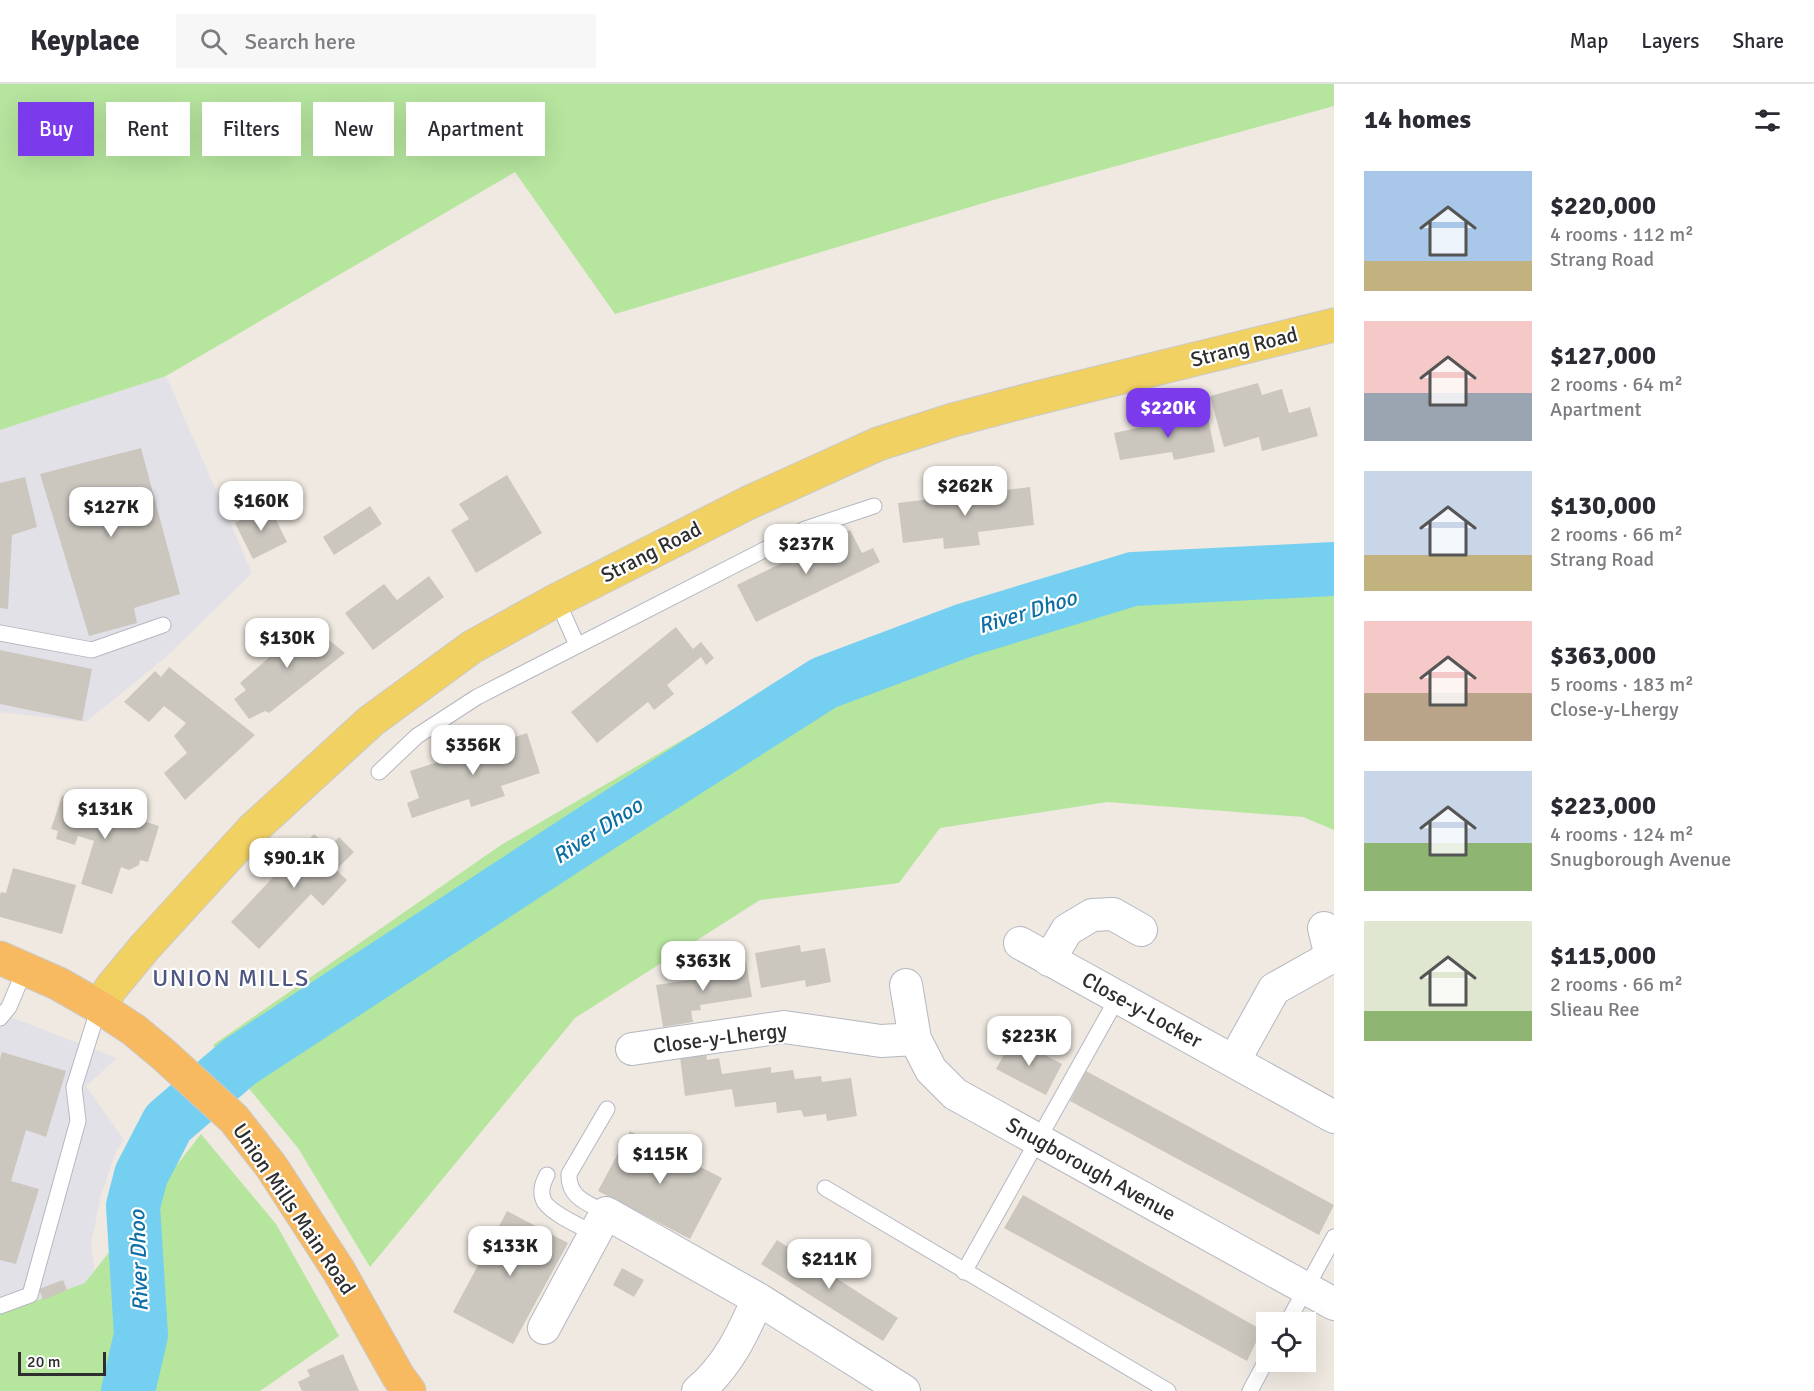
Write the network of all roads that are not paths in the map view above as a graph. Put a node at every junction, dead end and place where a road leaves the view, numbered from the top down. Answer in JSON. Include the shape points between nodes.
{"nodes":[{"id":1,"x":1334,"y":325,"type":"edge"},
{"id":2,"x":874,"y":506,"type":"dead end"},
{"id":3,"x":557,"y":600,"type":"junction"},
{"id":4,"x":163,"y":625,"type":"dead end"},
{"id":5,"x":0,"y":633,"type":"edge"},
{"id":6,"x":577,"y":645,"type":"junction"},
{"id":7,"x":379,"y":772,"type":"dead end"},
{"id":8,"x":1140,"y":930,"type":"dead end"},
{"id":9,"x":1020,"y":943,"type":"dead end"},
{"id":10,"x":1330,"y":947,"type":"edge"},
{"id":11,"x":1049,"y":960,"type":"junction"},
{"id":12,"x":13,"y":963,"type":"edge"},
{"id":13,"x":906,"y":985,"type":"dead end"},
{"id":14,"x":1118,"y":997,"type":"junction"},
{"id":15,"x":99,"y":1007,"type":"junction"},
{"id":16,"x":0,"y":1018,"type":"edge"},
{"id":17,"x":915,"y":1039,"type":"junction"},
{"id":18,"x":632,"y":1048,"type":"dead end"},
{"id":19,"x":1234,"y":1061,"type":"junction"},
{"id":20,"x":607,"y":1109,"type":"dead end"},
{"id":21,"x":1334,"y":1117,"type":"edge"},
{"id":22,"x":1039,"y":1140,"type":"junction"},
{"id":23,"x":547,"y":1175,"type":"dead end"},
{"id":24,"x":825,"y":1188,"type":"dead end"},
{"id":25,"x":600,"y":1224,"type":"junction"},
{"id":26,"x":1334,"y":1237,"type":"edge"},
{"id":27,"x":964,"y":1272,"type":"junction"},
{"id":28,"x":1305,"y":1289,"type":"junction"},
{"id":29,"x":758,"y":1299,"type":"junction"},
{"id":30,"x":1334,"y":1304,"type":"edge"},
{"id":31,"x":0,"y":1306,"type":"edge"},
{"id":32,"x":1293,"y":1312,"type":"edge"},
{"id":33,"x":544,"y":1328,"type":"dead end"},
{"id":34,"x":1260,"y":1372,"type":"edge"},
{"id":35,"x":409,"y":1391,"type":"edge"},
{"id":36,"x":698,"y":1391,"type":"edge"},
{"id":37,"x":904,"y":1391,"type":"edge"},
{"id":38,"x":1168,"y":1391,"type":"edge"},
{"id":39,"x":1250,"y":1391,"type":"edge"}],
"edges":[{"from":1,"to":3,"type":"main road","name":"Strang Road","via":[[1033,399],[878,444],[748,503]]},
{"from":2,"to":6,"type":"lane","via":[[805,529]]},
{"from":3,"to":6,"type":"lane"},
{"from":3,"to":15,"type":"main road","name":"Strang Road","via":[[472,647],[371,721],[252,830],[145,947]]},
{"from":4,"to":5,"type":"lane","via":[[92,650]]},
{"from":6,"to":7,"type":"lane","via":[[477,697],[417,736]]},
{"from":8,"to":11,"type":"street","via":[[1113,914],[1092,915],[1067,930]]},
{"from":9,"to":11,"type":"street","name":"Close-y-Locker"},
{"from":10,"to":19,"type":"street","via":[[1274,989]]},
{"from":11,"to":14,"type":"street","name":"Close-y-Locker"},
{"from":12,"to":15,"type":"highway","name":"Union Mills Main Road"},
{"from":12,"to":16,"type":"lane","via":[[9,1008]]},
{"from":13,"to":17,"type":"street","name":"Snugborough Avenue"},
{"from":14,"to":19,"type":"street","name":"Close-y-Locker"},
{"from":14,"to":22,"type":"lane"},
{"from":15,"to":31,"type":"lane","via":[[74,1087],[78,1121],[30,1295]]},
{"from":15,"to":35,"type":"highway","name":"Union Mills Main Road","via":[[134,1030],[234,1119],[271,1166],[319,1239]]},
{"from":17,"to":18,"type":"street","name":"Close-y-Lhergy","via":[[880,1041],[784,1027]]},
{"from":17,"to":22,"type":"street","name":"Snugborough Avenue","via":[[931,1070],[954,1094]]},
{"from":19,"to":21,"type":"street","name":"Close-y-Locker"},
{"from":20,"to":25,"type":"lane","via":[[569,1174],[568,1185]]},
{"from":22,"to":27,"type":"lane"},
{"from":22,"to":28,"type":"street","name":"Snugborough Avenue"},
{"from":23,"to":25,"type":"lane","via":[[542,1198],[549,1208]]},
{"from":24,"to":27,"type":"lane"},
{"from":25,"to":29,"type":"street","via":[[700,1265]]},
{"from":25,"to":33,"type":"street"},
{"from":26,"to":28,"type":"lane"},
{"from":27,"to":38,"type":"lane"},
{"from":28,"to":30,"type":"street","name":"Snugborough Avenue"},
{"from":28,"to":32,"type":"lane"},
{"from":29,"to":36,"type":"street","via":[[740,1339],[715,1377]]},
{"from":29,"to":37,"type":"street"},
{"from":34,"to":39,"type":"lane"}]}
